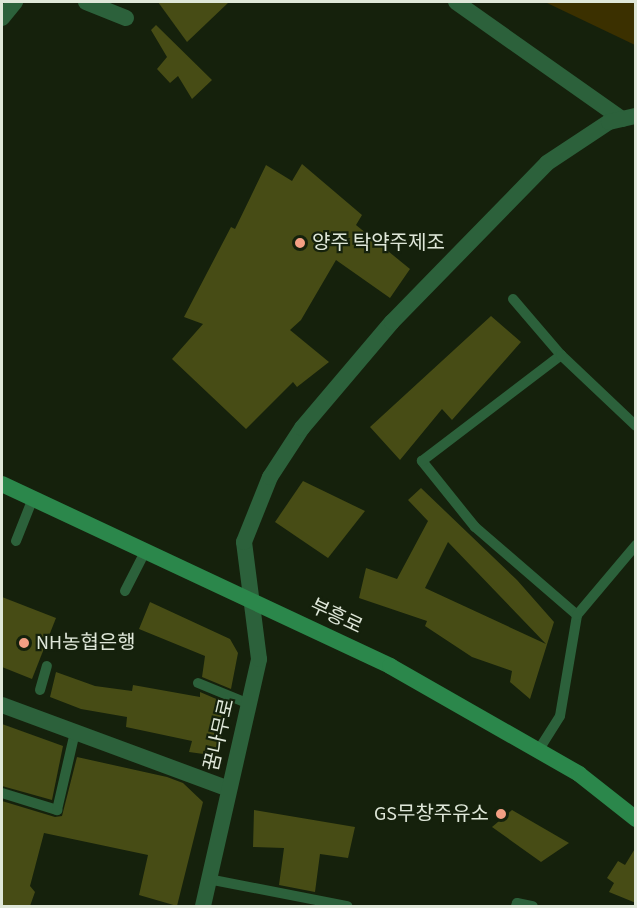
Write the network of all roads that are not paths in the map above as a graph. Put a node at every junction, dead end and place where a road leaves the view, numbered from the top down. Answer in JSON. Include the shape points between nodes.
{"nodes":[{"id":1,"x":15,"y":2,"type":"edge"},
{"id":2,"x":86,"y":2,"type":"edge"},
{"id":3,"x":456,"y":2,"type":"edge"},
{"id":4,"x":2,"y":18,"type":"edge"},
{"id":5,"x":126,"y":18,"type":"dead end"},
{"id":6,"x":629,"y":118,"type":"edge"},
{"id":7,"x":513,"y":299,"type":"dead end"},
{"id":8,"x":561,"y":355,"type":"junction"},
{"id":9,"x":636,"y":426,"type":"edge"},
{"id":10,"x":2,"y":484,"type":"edge"},
{"id":11,"x":33,"y":498,"type":"junction"},
{"id":12,"x":16,"y":541,"type":"dead end"},
{"id":13,"x":636,"y":545,"type":"edge"},
{"id":14,"x":146,"y":550,"type":"junction"},
{"id":15,"x":125,"y":591,"type":"dead end"},
{"id":16,"x":249,"y":600,"type":"junction"},
{"id":17,"x":577,"y":615,"type":"junction"},
{"id":18,"x":47,"y":666,"type":"dead end"},
{"id":19,"x":198,"y":683,"type":"dead end"},
{"id":20,"x":40,"y":690,"type":"dead end"},
{"id":21,"x":249,"y":704,"type":"junction"},
{"id":22,"x":2,"y":705,"type":"edge"},
{"id":23,"x":75,"y":732,"type":"junction"},
{"id":24,"x":538,"y":751,"type":"junction"},
{"id":25,"x":229,"y":789,"type":"junction"},
{"id":26,"x":2,"y":793,"type":"edge"},
{"id":27,"x":636,"y":819,"type":"edge"},
{"id":28,"x":208,"y":879,"type":"junction"},
{"id":29,"x":203,"y":906,"type":"edge"},
{"id":30,"x":347,"y":906,"type":"edge"},
{"id":31,"x":516,"y":906,"type":"edge"},
{"id":32,"x":533,"y":906,"type":"edge"}],
"edges":[{"from":1,"to":4,"type":"street"},
{"from":2,"to":5,"type":"street"},
{"from":3,"to":6,"type":"street"},
{"from":6,"to":16,"type":"street","name":"꿈나무로","via":[[609,122],[547,163],[392,322],[302,428],[270,477],[244,542]]},
{"from":7,"to":8,"type":"lane"},
{"from":8,"to":9,"type":"lane"},
{"from":8,"to":17,"type":"lane","via":[[422,461],[475,527]]},
{"from":10,"to":11,"type":"main road","name":"부흥로"},
{"from":11,"to":12,"type":"lane"},
{"from":11,"to":14,"type":"main road","name":"부흥로"},
{"from":13,"to":17,"type":"lane"},
{"from":14,"to":15,"type":"lane"},
{"from":14,"to":16,"type":"main road","name":"부흥로"},
{"from":16,"to":21,"type":"street","name":"꿈나무로","via":[[259,659]]},
{"from":16,"to":24,"type":"main road","name":"부흥로","via":[[390,666]]},
{"from":17,"to":24,"type":"lane","via":[[560,716]]},
{"from":18,"to":20,"type":"lane"},
{"from":19,"to":21,"type":"lane"},
{"from":21,"to":25,"type":"street","name":"꿈나무로"},
{"from":22,"to":23,"type":"street"},
{"from":23,"to":25,"type":"street"},
{"from":23,"to":26,"type":"lane","via":[[57,810]]},
{"from":24,"to":27,"type":"main road","name":"부흥로","via":[[579,774]]},
{"from":25,"to":28,"type":"street","name":"꿈나무로"},
{"from":28,"to":29,"type":"street","name":"꿈나무로"},
{"from":28,"to":30,"type":"lane"},
{"from":31,"to":32,"type":"lane"}]}
